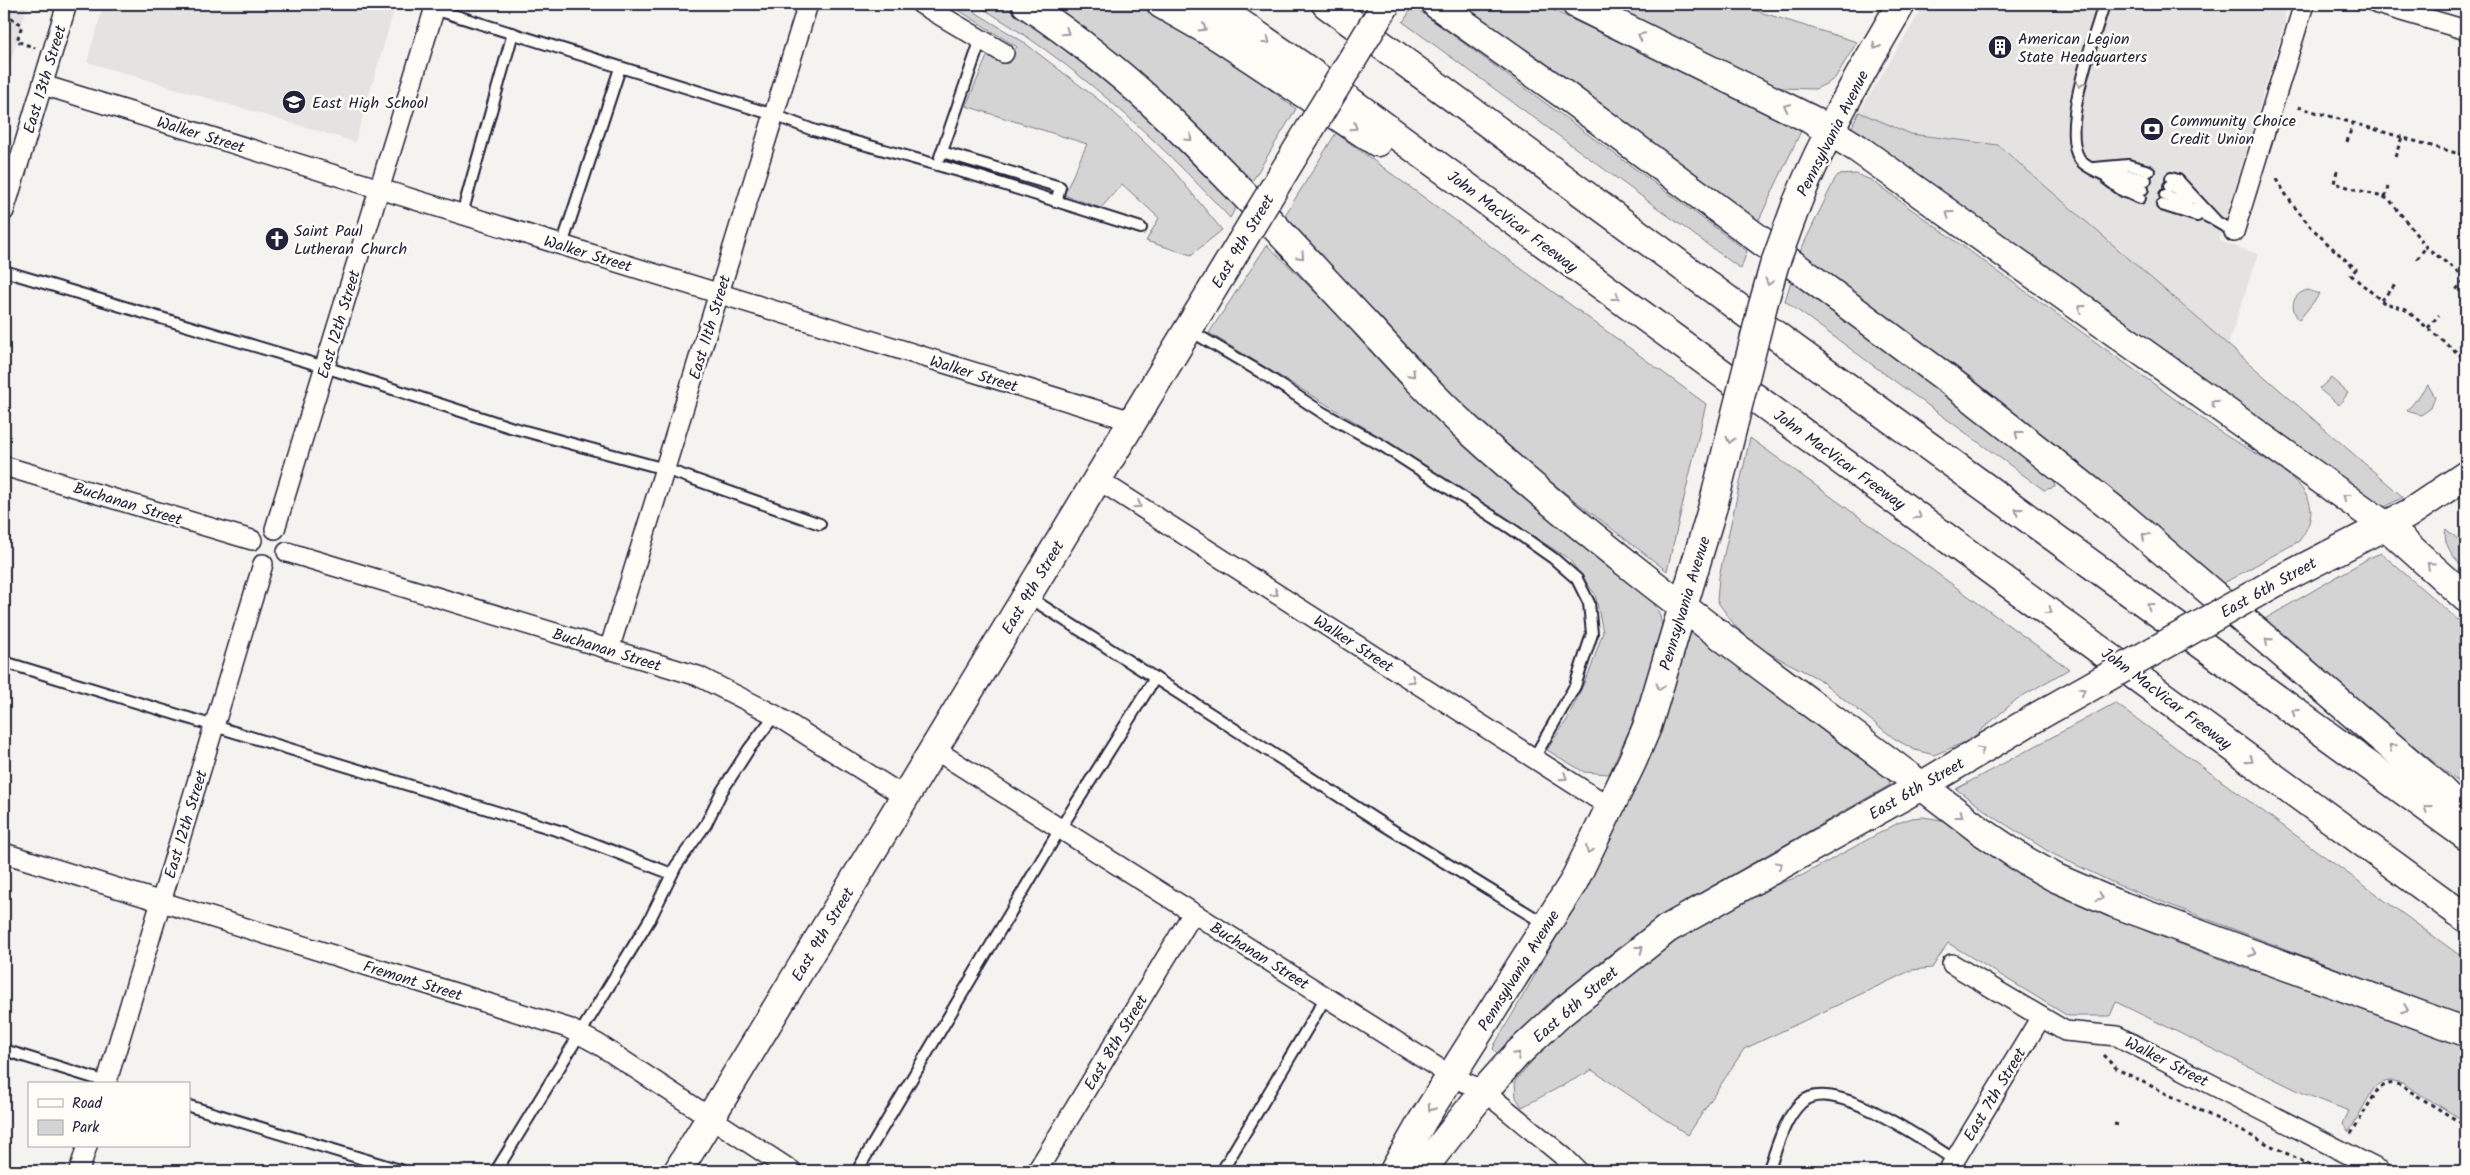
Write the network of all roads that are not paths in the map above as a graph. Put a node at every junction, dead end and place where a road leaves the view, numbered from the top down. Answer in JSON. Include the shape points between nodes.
{"nodes":[{"id":1,"x":67,"y":4,"type":"edge"},
{"id":2,"x":808,"y":4,"type":"edge"},
{"id":3,"x":921,"y":4,"type":"edge"},
{"id":4,"x":1026,"y":4,"type":"edge"},
{"id":5,"x":1161,"y":4,"type":"edge"},
{"id":6,"x":1212,"y":4,"type":"edge"},
{"id":7,"x":1326,"y":4,"type":"edge"},
{"id":8,"x":1386,"y":4,"type":"edge"},
{"id":9,"x":1436,"y":4,"type":"edge"},
{"id":10,"x":1576,"y":4,"type":"edge"},
{"id":11,"x":1901,"y":4,"type":"edge"},
{"id":12,"x":2104,"y":4,"type":"edge"},
{"id":13,"x":2304,"y":4,"type":"edge"},
{"id":14,"x":2377,"y":4,"type":"edge"},
{"id":15,"x":435,"y":6,"type":"edge"},
{"id":16,"x":2466,"y":30,"type":"edge"},
{"id":17,"x":513,"y":33,"type":"junction"},
{"id":18,"x":981,"y":39,"type":"junction"},
{"id":19,"x":1004,"y":52,"type":"dead end"},
{"id":20,"x":620,"y":68,"type":"junction"},
{"id":21,"x":43,"y":85,"type":"junction"},
{"id":22,"x":774,"y":116,"type":"junction"},
{"id":23,"x":1829,"y":131,"type":"junction"},
{"id":24,"x":942,"y":152,"type":"junction"},
{"id":25,"x":938,"y":165,"type":"junction"},
{"id":26,"x":2093,"y":168,"type":"junction"},
{"id":27,"x":379,"y":189,"type":"junction"},
{"id":28,"x":1056,"y":202,"type":"junction"},
{"id":29,"x":4,"y":211,"type":"edge"},
{"id":30,"x":462,"y":214,"type":"junction"},
{"id":31,"x":2217,"y":222,"type":"junction"},
{"id":32,"x":1141,"y":228,"type":"dead end"},
{"id":33,"x":2234,"y":232,"type":"joint"},
{"id":34,"x":562,"y":244,"type":"junction"},
{"id":35,"x":1577,"y":268,"type":"junction"},
{"id":36,"x":4,"y":271,"type":"edge"},
{"id":37,"x":719,"y":294,"type":"junction"},
{"id":38,"x":1188,"y":329,"type":"junction"},
{"id":39,"x":325,"y":368,"type":"junction"},
{"id":40,"x":1132,"y":422,"type":"junction"},
{"id":41,"x":4,"y":466,"type":"edge"},
{"id":42,"x":665,"y":469,"type":"junction"},
{"id":43,"x":2466,"y":475,"type":"edge"},
{"id":44,"x":1097,"y":479,"type":"junction"},
{"id":45,"x":820,"y":524,"type":"dead end"},
{"id":46,"x":2386,"y":526,"type":"junction"},
{"id":47,"x":275,"y":529,"type":"junction"},
{"id":48,"x":252,"y":540,"type":"junction"},
{"id":49,"x":287,"y":552,"type":"junction"},
{"id":50,"x":263,"y":564,"type":"junction"},
{"id":51,"x":1026,"y":596,"type":"junction"},
{"id":52,"x":2466,"y":598,"type":"edge"},
{"id":53,"x":1684,"y":608,"type":"junction"},
{"id":54,"x":609,"y":650,"type":"junction"},
{"id":55,"x":4,"y":662,"type":"edge"},
{"id":56,"x":1155,"y":678,"type":"junction"},
{"id":57,"x":775,"y":715,"type":"junction"},
{"id":58,"x":215,"y":727,"type":"junction"},
{"id":59,"x":934,"y":749,"type":"junction"},
{"id":60,"x":1534,"y":758,"type":"junction"},
{"id":61,"x":1921,"y":786,"type":"junction"},
{"id":62,"x":905,"y":797,"type":"junction"},
{"id":63,"x":1610,"y":807,"type":"junction"},
{"id":64,"x":2466,"y":816,"type":"edge"},
{"id":65,"x":1060,"y":829,"type":"junction"},
{"id":66,"x":2466,"y":836,"type":"edge"},
{"id":67,"x":4,"y":853,"type":"edge"},
{"id":68,"x":672,"y":874,"type":"junction"},
{"id":69,"x":162,"y":901,"type":"junction"},
{"id":70,"x":1193,"y":913,"type":"junction"},
{"id":71,"x":2466,"y":918,"type":"edge"},
{"id":72,"x":1547,"y":926,"type":"junction"},
{"id":73,"x":1952,"y":964,"type":"dead end"},
{"id":74,"x":1326,"y":997,"type":"junction"},
{"id":75,"x":2040,"y":1017,"type":"junction"},
{"id":76,"x":2466,"y":1032,"type":"edge"},
{"id":77,"x":578,"y":1034,"type":"junction"},
{"id":78,"x":4,"y":1050,"type":"edge"},
{"id":79,"x":1451,"y":1076,"type":"junction"},
{"id":80,"x":106,"y":1082,"type":"edge"},
{"id":81,"x":109,"y":1082,"type":"edge"},
{"id":82,"x":1484,"y":1091,"type":"junction"},
{"id":83,"x":190,"y":1106,"type":"edge"},
{"id":84,"x":710,"y":1119,"type":"junction"},
{"id":85,"x":86,"y":1148,"type":"edge"},
{"id":86,"x":1952,"y":1166,"type":"edge"},
{"id":87,"x":79,"y":1171,"type":"edge"},
{"id":88,"x":403,"y":1171,"type":"edge"},
{"id":89,"x":496,"y":1171,"type":"edge"},
{"id":90,"x":678,"y":1171,"type":"edge"},
{"id":91,"x":792,"y":1171,"type":"edge"},
{"id":92,"x":857,"y":1171,"type":"edge"},
{"id":93,"x":1037,"y":1171,"type":"edge"},
{"id":94,"x":1222,"y":1171,"type":"edge"},
{"id":95,"x":1394,"y":1171,"type":"edge"},
{"id":96,"x":1421,"y":1171,"type":"edge"},
{"id":97,"x":1578,"y":1171,"type":"edge"},
{"id":98,"x":1768,"y":1171,"type":"edge"},
{"id":99,"x":2381,"y":1171,"type":"edge"}],
"edges":[{"from":1,"to":21,"type":"street","name":"East 13th Street"},
{"from":2,"to":22,"type":"street","name":"East 11th Street"},
{"from":3,"to":18,"type":"street"},
{"from":4,"to":53,"type":"main road","one_way":true,"via":[[1082,43],[1150,100],[1467,428],[1593,538]]},
{"from":5,"to":35,"type":"main road","one_way":true,"via":[[1219,37]]},
{"from":6,"to":35,"type":"main road","name":"John MacVicar Freeway","one_way":true},
{"from":66,"to":7,"type":"main road","one_way":true},
{"from":8,"to":38,"type":"main road","name":"East 9th Street","bridge":true},
{"from":64,"to":9,"type":"main road","one_way":true,"via":[[2436,786],[2122,516],[1954,384],[1566,96]]},
{"from":23,"to":10,"type":"main road","one_way":true},
{"from":11,"to":23,"type":"main road","name":"Pennsylvania Avenue","one_way":true},
{"from":12,"to":26,"type":"lane","one_way":true,"via":[[2082,79],[2073,135],[2075,151],[2083,163]]},
{"from":13,"to":33,"type":"street"},
{"from":14,"to":16,"type":"street"},
{"from":15,"to":17,"type":"lane"},
{"from":15,"to":27,"type":"street","name":"East 12th Street"},
{"from":17,"to":20,"type":"lane"},
{"from":17,"to":30,"type":"lane"},
{"from":18,"to":19,"type":"street"},
{"from":18,"to":24,"type":"lane"},
{"from":20,"to":22,"type":"lane"},
{"from":20,"to":34,"type":"lane"},
{"from":21,"to":27,"type":"street","name":"Walker Street"},
{"from":21,"to":29,"type":"street","name":"East 13th Street"},
{"from":22,"to":25,"type":"lane"},
{"from":22,"to":37,"type":"street","name":"East 11th Street"},
{"from":46,"to":23,"type":"main road","one_way":true},
{"from":23,"to":53,"type":"main road","name":"Pennsylvania Avenue","one_way":true,"bridge":true,"via":[[1810,168],[1776,258]]},
{"from":24,"to":25,"type":"lane"},
{"from":24,"to":28,"type":"lane","via":[[1060,187]]},
{"from":25,"to":28,"type":"lane"},
{"from":26,"to":26,"type":"lane","via":[[2123,191],[2145,184],[2126,173]]},
{"from":27,"to":30,"type":"street","name":"Walker Street"},
{"from":27,"to":39,"type":"street","name":"East 12th Street"},
{"from":28,"to":32,"type":"lane"},
{"from":30,"to":34,"type":"street","name":"Walker Street"},
{"from":31,"to":31,"type":"lane","via":[[2167,191],[2178,180]]},
{"from":31,"to":33,"type":"lane"},
{"from":34,"to":37,"type":"street","name":"Walker Street"},
{"from":35,"to":71,"type":"main road","name":"John MacVicar Freeway","one_way":true},
{"from":36,"to":39,"type":"lane"},
{"from":37,"to":40,"type":"street","name":"Walker Street"},
{"from":37,"to":42,"type":"street","name":"East 11th Street"},
{"from":38,"to":40,"type":"main road","name":"East 9th Street"},
{"from":38,"to":60,"type":"lane","via":[[1323,413],[1383,446],[1509,527],[1577,579],[1589,603],[1592,634],[1575,686]]},
{"from":39,"to":42,"type":"lane","via":[[510,427]]},
{"from":39,"to":47,"type":"street","name":"East 12th Street"},
{"from":40,"to":44,"type":"main road","name":"East 9th Street"},
{"from":41,"to":48,"type":"street","name":"Buchanan Street"},
{"from":42,"to":45,"type":"lane"},
{"from":42,"to":54,"type":"street","name":"East 11th Street"},
{"from":43,"to":46,"type":"main road","name":"East 6th Street","via":[[2430,501]]},
{"from":44,"to":51,"type":"main road","name":"East 9th Street"},
{"from":44,"to":60,"type":"street","name":"Walker Street","one_way":true},
{"from":52,"to":46,"type":"main road","one_way":true},
{"from":61,"to":46,"type":"main road","name":"East 6th Street","one_way":true,"bridge":true,"via":[[2278,581]]},
{"from":47,"to":48,"type":"street","via":[[259,531]]},
{"from":47,"to":49,"type":"street","via":[[286,539]]},
{"from":48,"to":50,"type":"street","via":[[254,557]]},
{"from":49,"to":50,"type":"street","via":[[274,565]]},
{"from":49,"to":54,"type":"street","name":"Buchanan Street"},
{"from":50,"to":58,"type":"street","name":"East 12th Street"},
{"from":51,"to":56,"type":"lane"},
{"from":51,"to":59,"type":"main road","name":"East 9th Street"},
{"from":53,"to":61,"type":"main road"},
{"from":53,"to":63,"type":"main road","name":"Pennsylvania Avenue","one_way":true,"via":[[1647,727]]},
{"from":54,"to":57,"type":"street","name":"Buchanan Street","via":[[698,676]]},
{"from":55,"to":58,"type":"lane"},
{"from":56,"to":65,"type":"lane"},
{"from":56,"to":72,"type":"lane"},
{"from":57,"to":62,"type":"street","name":"Buchanan Street"},
{"from":57,"to":68,"type":"lane","via":[[722,791],[706,824]]},
{"from":58,"to":68,"type":"lane","via":[[557,830]]},
{"from":58,"to":69,"type":"street","name":"East 12th Street"},
{"from":59,"to":62,"type":"main road","name":"East 9th Street"},
{"from":59,"to":65,"type":"street","name":"Buchanan Street"},
{"from":60,"to":63,"type":"street","name":"Walker Street","one_way":true},
{"from":61,"to":76,"type":"main road","one_way":true,"via":[[1981,831],[2056,878],[2114,903]]},
{"from":82,"to":61,"type":"main road","name":"East 6th Street","one_way":true,"via":[[1516,1055],[1561,1013],[1667,929]]},
{"from":62,"to":84,"type":"main road","name":"East 9th Street"},
{"from":63,"to":72,"type":"main road","name":"Pennsylvania Avenue","one_way":true},
{"from":65,"to":70,"type":"street","name":"Buchanan Street"},
{"from":65,"to":92,"type":"lane"},
{"from":67,"to":69,"type":"street","name":"Fremont Street"},
{"from":68,"to":77,"type":"lane","via":[[650,919]]},
{"from":69,"to":77,"type":"street","name":"Fremont Street","via":[[568,1028]]},
{"from":69,"to":81,"type":"street","name":"East 12th Street"},
{"from":70,"to":74,"type":"street","name":"Buchanan Street"},
{"from":70,"to":93,"type":"street","name":"East 8th Street"},
{"from":72,"to":79,"type":"main road","name":"Pennsylvania Avenue"},
{"from":73,"to":75,"type":"street","name":"Walker Street"},
{"from":74,"to":79,"type":"street","name":"Buchanan Street"},
{"from":74,"to":94,"type":"lane"},
{"from":75,"to":86,"type":"street","name":"East 7th Street"},
{"from":75,"to":99,"type":"street","name":"Walker Street","via":[[2064,1031],[2117,1036]]},
{"from":77,"to":84,"type":"street","name":"Fremont Street"},
{"from":77,"to":89,"type":"lane"},
{"from":78,"to":80,"type":"lane"},
{"from":79,"to":82,"type":"street","name":"Buchanan Street"},
{"from":79,"to":95,"type":"main road","name":"Pennsylvania Avenue","one_way":true},
{"from":82,"to":96,"type":"main road","name":"East 6th Street"},
{"from":82,"to":97,"type":"street","name":"Buchanan Street"},
{"from":83,"to":88,"type":"lane"},
{"from":84,"to":90,"type":"main road","name":"East 9th Street"},
{"from":84,"to":91,"type":"street","name":"Fremont Street"},
{"from":85,"to":87,"type":"street"},
{"from":86,"to":98,"type":"lane","via":[[1874,1110],[1841,1098],[1820,1096],[1802,1101],[1790,1116]]}]}
